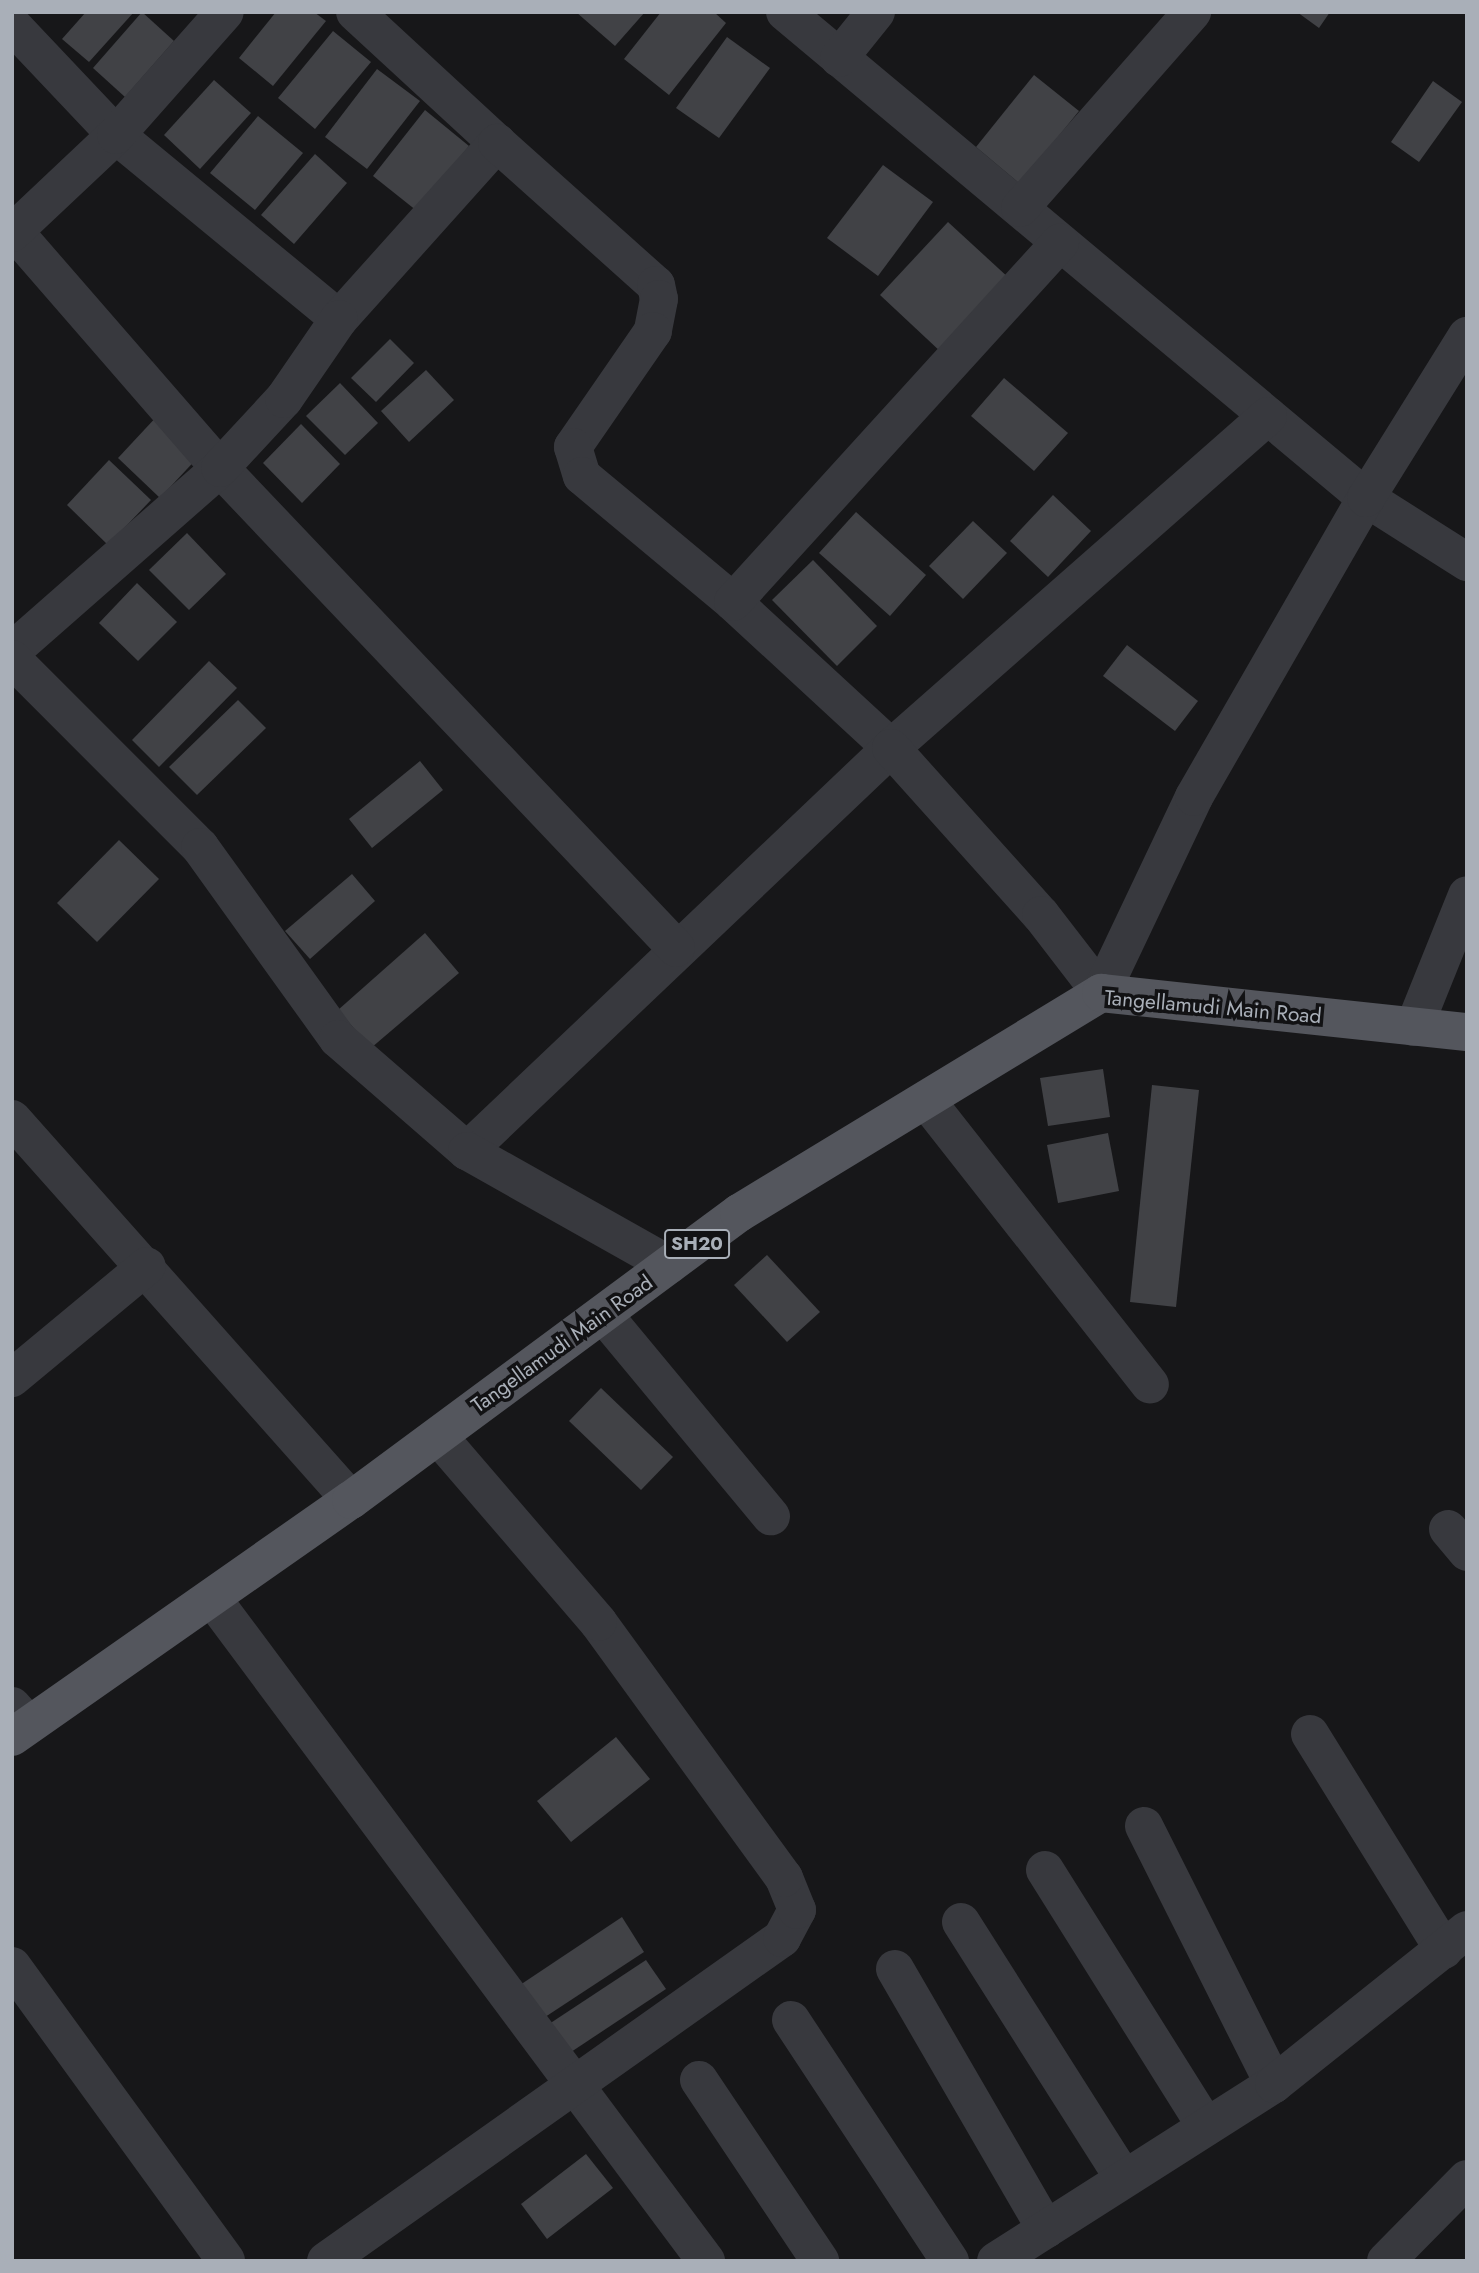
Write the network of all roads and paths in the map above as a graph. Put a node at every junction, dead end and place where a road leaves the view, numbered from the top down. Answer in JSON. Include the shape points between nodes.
{"nodes":[{"id":1,"x":225,"y":12,"type":"edge"},
{"id":2,"x":355,"y":12,"type":"edge"},
{"id":3,"x":785,"y":12,"type":"edge"},
{"id":4,"x":876,"y":12,"type":"edge"},
{"id":5,"x":1192,"y":12,"type":"edge"},
{"id":6,"x":12,"y":24,"type":"edge"},
{"id":7,"x":839,"y":58,"type":"junction"},
{"id":8,"x":116,"y":135,"type":"junction"},
{"id":9,"x":497,"y":143,"type":"junction"},
{"id":10,"x":1020,"y":208,"type":"junction"},
{"id":11,"x":13,"y":231,"type":"edge"},
{"id":12,"x":1060,"y":243,"type":"junction"},
{"id":13,"x":339,"y":319,"type":"junction"},
{"id":14,"x":1467,"y":336,"type":"edge"},
{"id":15,"x":1268,"y":416,"type":"junction"},
{"id":16,"x":220,"y":468,"type":"junction"},
{"id":17,"x":1366,"y":498,"type":"junction"},
{"id":18,"x":1467,"y":562,"type":"edge"},
{"id":19,"x":733,"y":602,"type":"junction"},
{"id":20,"x":12,"y":650,"type":"edge"},
{"id":21,"x":12,"y":659,"type":"edge"},
{"id":22,"x":891,"y":748,"type":"junction"},
{"id":23,"x":1467,"y":895,"type":"edge"},
{"id":24,"x":676,"y":948,"type":"junction"},
{"id":25,"x":1101,"y":993,"type":"junction"},
{"id":26,"x":1414,"y":1027,"type":"junction"},
{"id":27,"x":1467,"y":1032,"type":"edge"},
{"id":28,"x":926,"y":1100,"type":"junction"},
{"id":29,"x":13,"y":1122,"type":"edge"},
{"id":30,"x":467,"y":1151,"type":"junction"},
{"id":31,"x":669,"y":1265,"type":"junction"},
{"id":32,"x":147,"y":1266,"type":"junction"},
{"id":33,"x":603,"y":1314,"type":"junction"},
{"id":34,"x":12,"y":1378,"type":"edge"},
{"id":35,"x":1150,"y":1385,"type":"dead end"},
{"id":36,"x":438,"y":1436,"type":"junction"},
{"id":37,"x":351,"y":1500,"type":"junction"},
{"id":38,"x":771,"y":1516,"type":"dead end"},
{"id":39,"x":212,"y":1598,"type":"junction"},
{"id":40,"x":18,"y":1722,"type":"edge"},
{"id":41,"x":1310,"y":1734,"type":"dead end"},
{"id":42,"x":1144,"y":1826,"type":"dead end"},
{"id":43,"x":1045,"y":1870,"type":"dead end"},
{"id":44,"x":961,"y":1922,"type":"dead end"},
{"id":45,"x":1455,"y":1940,"type":"edge"},
{"id":46,"x":12,"y":1966,"type":"edge"},
{"id":47,"x":895,"y":1969,"type":"dead end"},
{"id":48,"x":791,"y":2020,"type":"dead end"},
{"id":49,"x":699,"y":2080,"type":"dead end"},
{"id":50,"x":574,"y":2084,"type":"junction"},
{"id":51,"x":1274,"y":2084,"type":"junction"},
{"id":52,"x":1206,"y":2127,"type":"junction"},
{"id":53,"x":1124,"y":2179,"type":"junction"},
{"id":54,"x":1467,"y":2179,"type":"edge"},
{"id":55,"x":1046,"y":2229,"type":"junction"},
{"id":56,"x":226,"y":2261,"type":"edge"},
{"id":57,"x":327,"y":2261,"type":"edge"},
{"id":58,"x":706,"y":2261,"type":"edge"},
{"id":59,"x":820,"y":2261,"type":"edge"},
{"id":60,"x":950,"y":2261,"type":"edge"},
{"id":61,"x":996,"y":2261,"type":"edge"},
{"id":62,"x":1386,"y":2261,"type":"edge"}],
"edges":[{"from":1,"to":8,"type":"street"},
{"from":2,"to":9,"type":"street"},
{"from":3,"to":7,"type":"street"},
{"from":4,"to":7,"type":"street"},
{"from":5,"to":10,"type":"street"},
{"from":6,"to":8,"type":"street"},
{"from":7,"to":10,"type":"street"},
{"from":8,"to":11,"type":"street"},
{"from":8,"to":13,"type":"street"},
{"from":9,"to":13,"type":"street"},
{"from":9,"to":19,"type":"street","via":[[656,285],[659,299],[653,331],[573,446],[582,476]]},
{"from":10,"to":12,"type":"street"},
{"from":11,"to":16,"type":"street"},
{"from":12,"to":15,"type":"street"},
{"from":12,"to":19,"type":"street"},
{"from":13,"to":16,"type":"street","via":[[284,399]]},
{"from":14,"to":17,"type":"street"},
{"from":15,"to":17,"type":"street"},
{"from":15,"to":22,"type":"street"},
{"from":16,"to":20,"type":"street"},
{"from":16,"to":24,"type":"street"},
{"from":17,"to":18,"type":"street"},
{"from":17,"to":25,"type":"street","via":[[1194,797]]},
{"from":19,"to":22,"type":"street"},
{"from":21,"to":30,"type":"street","via":[[200,847],[338,1039]]},
{"from":22,"to":24,"type":"street"},
{"from":22,"to":25,"type":"street","via":[[1041,915]]},
{"from":23,"to":26,"type":"street"},
{"from":24,"to":30,"type":"street"},
{"from":25,"to":26,"type":"main road","name":"Tangellamudi Main Road"},
{"from":25,"to":28,"type":"main road","name":"Tangellamudi Main Road","number":"SH20"},
{"from":26,"to":27,"type":"main road","name":"Tangellamudi Main Road"},
{"from":28,"to":31,"type":"main road","name":"Tangellamudi Main Road","number":"SH20","via":[[739,1213]]},
{"from":28,"to":35,"type":"street"},
{"from":29,"to":32,"type":"street"},
{"from":30,"to":31,"type":"street"},
{"from":31,"to":33,"type":"main road","name":"Tangellamudi Main Road","number":"SH20"},
{"from":32,"to":34,"type":"street"},
{"from":32,"to":37,"type":"street"},
{"from":33,"to":36,"type":"main road","name":"Tangellamudi Main Road","number":"SH20"},
{"from":33,"to":38,"type":"street"},
{"from":36,"to":37,"type":"main road","name":"Tangellamudi Main Road","number":"SH20"},
{"from":36,"to":50,"type":"street","via":[[598,1622],[784,1878],[797,1910],[782,1938]]},
{"from":37,"to":39,"type":"main road","name":"Tangellamudi Main Road","number":"SH20"},
{"from":39,"to":40,"type":"main road","name":"Tangellamudi Main Road","number":"SH20"},
{"from":39,"to":50,"type":"street"},
{"from":41,"to":45,"type":"street"},
{"from":42,"to":51,"type":"street"},
{"from":43,"to":52,"type":"street"},
{"from":44,"to":53,"type":"street"},
{"from":45,"to":51,"type":"street"},
{"from":46,"to":56,"type":"street"},
{"from":47,"to":55,"type":"street"},
{"from":48,"to":60,"type":"street"},
{"from":49,"to":59,"type":"street"},
{"from":50,"to":57,"type":"street"},
{"from":50,"to":58,"type":"street"},
{"from":51,"to":52,"type":"street"},
{"from":52,"to":53,"type":"street"},
{"from":53,"to":55,"type":"street"},
{"from":54,"to":62,"type":"street"},
{"from":55,"to":61,"type":"street"}]}
